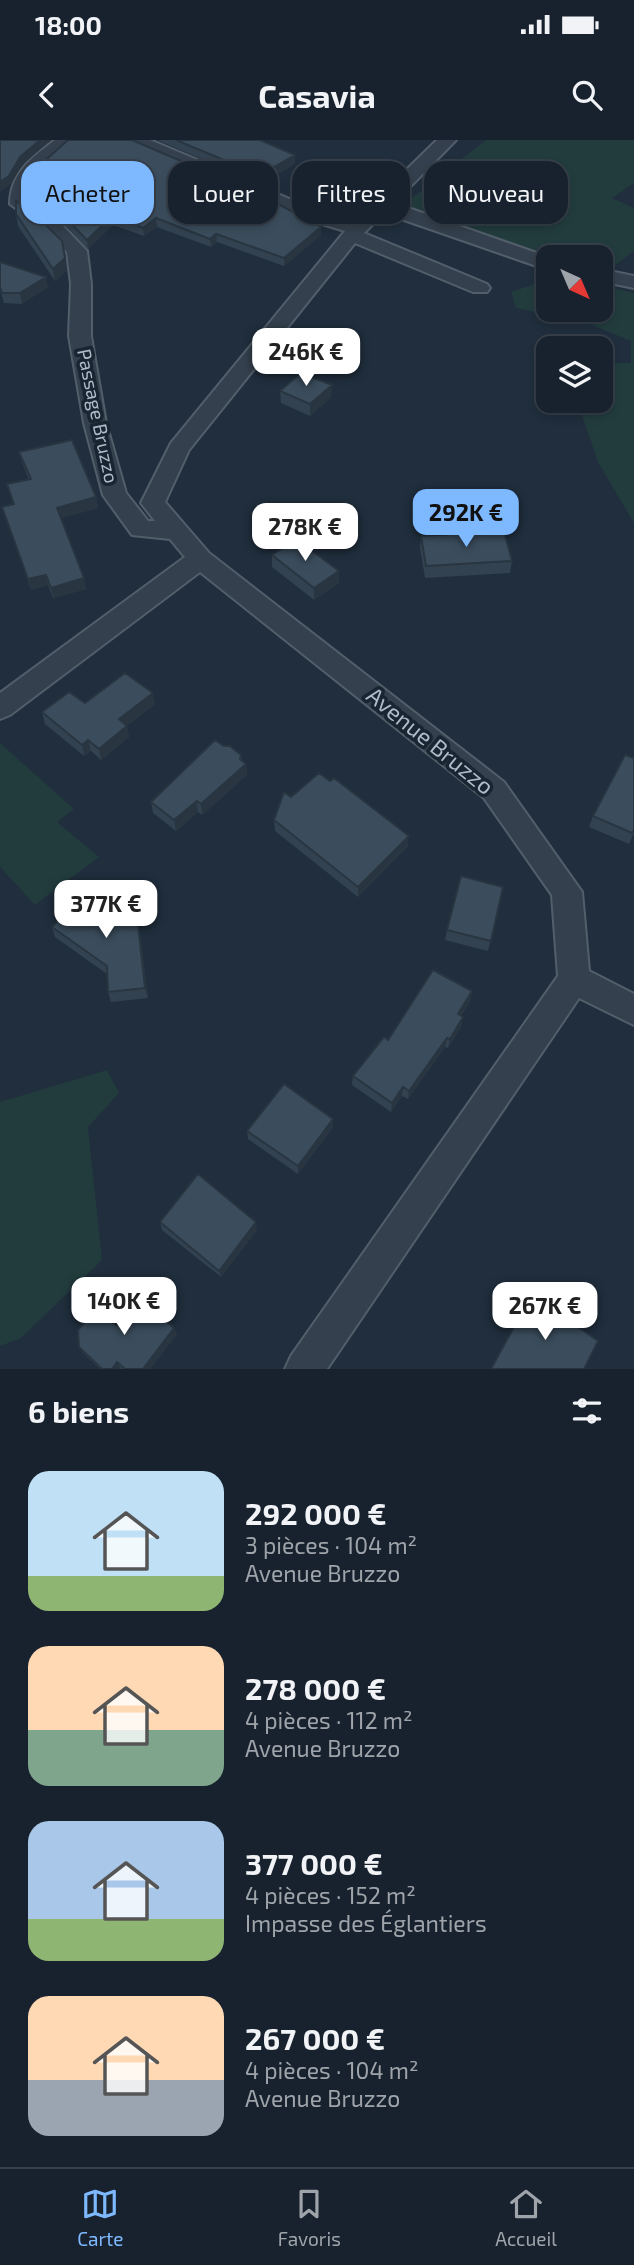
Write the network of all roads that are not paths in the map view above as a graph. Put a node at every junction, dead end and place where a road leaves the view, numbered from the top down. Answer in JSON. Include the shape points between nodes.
{"nodes":[{"id":1,"x":66,"y":140,"type":"edge"},
{"id":2,"x":135,"y":140,"type":"edge"},
{"id":3,"x":447,"y":140,"type":"edge"},
{"id":4,"x":410,"y":176,"type":"edge"},
{"id":5,"x":410,"y":216,"type":"edge"},
{"id":6,"x":362,"y":224,"type":"edge"},
{"id":7,"x":354,"y":232,"type":"junction"},
{"id":8,"x":536,"y":260,"type":"edge"},
{"id":9,"x":613,"y":278,"type":"edge"},
{"id":10,"x":634,"y":282,"type":"edge"},
{"id":11,"x":480,"y":288,"type":"dead end"},
{"id":12,"x":176,"y":531,"type":"junction"},
{"id":13,"x":200,"y":559,"type":"junction"},
{"id":14,"x":0,"y":708,"type":"edge"},
{"id":15,"x":574,"y":979,"type":"junction"},
{"id":16,"x":634,"y":1010,"type":"edge"},
{"id":17,"x":304,"y":1369,"type":"edge"}],
"edges":[{"from":1,"to":12,"type":"street","name":"Passage Bruzzo","via":[[31,167],[18,193],[19,204],[53,227],[77,251],[80,336],[95,423],[115,495],[141,528]]},
{"from":2,"to":7,"type":"street"},
{"from":3,"to":4,"type":"street"},
{"from":5,"to":8,"type":"street"},
{"from":6,"to":7,"type":"street"},
{"from":7,"to":11,"type":"street"},
{"from":7,"to":12,"type":"street","name":"Avenue Bruzzo","via":[[179,448],[153,503]]},
{"from":9,"to":10,"type":"street"},
{"from":12,"to":13,"type":"street","name":"Avenue Bruzzo"},
{"from":13,"to":14,"type":"street"},
{"from":13,"to":15,"type":"street","name":"Avenue Bruzzo","via":[[494,790],[567,892]]},
{"from":15,"to":16,"type":"street"},
{"from":15,"to":17,"type":"street"}]}
